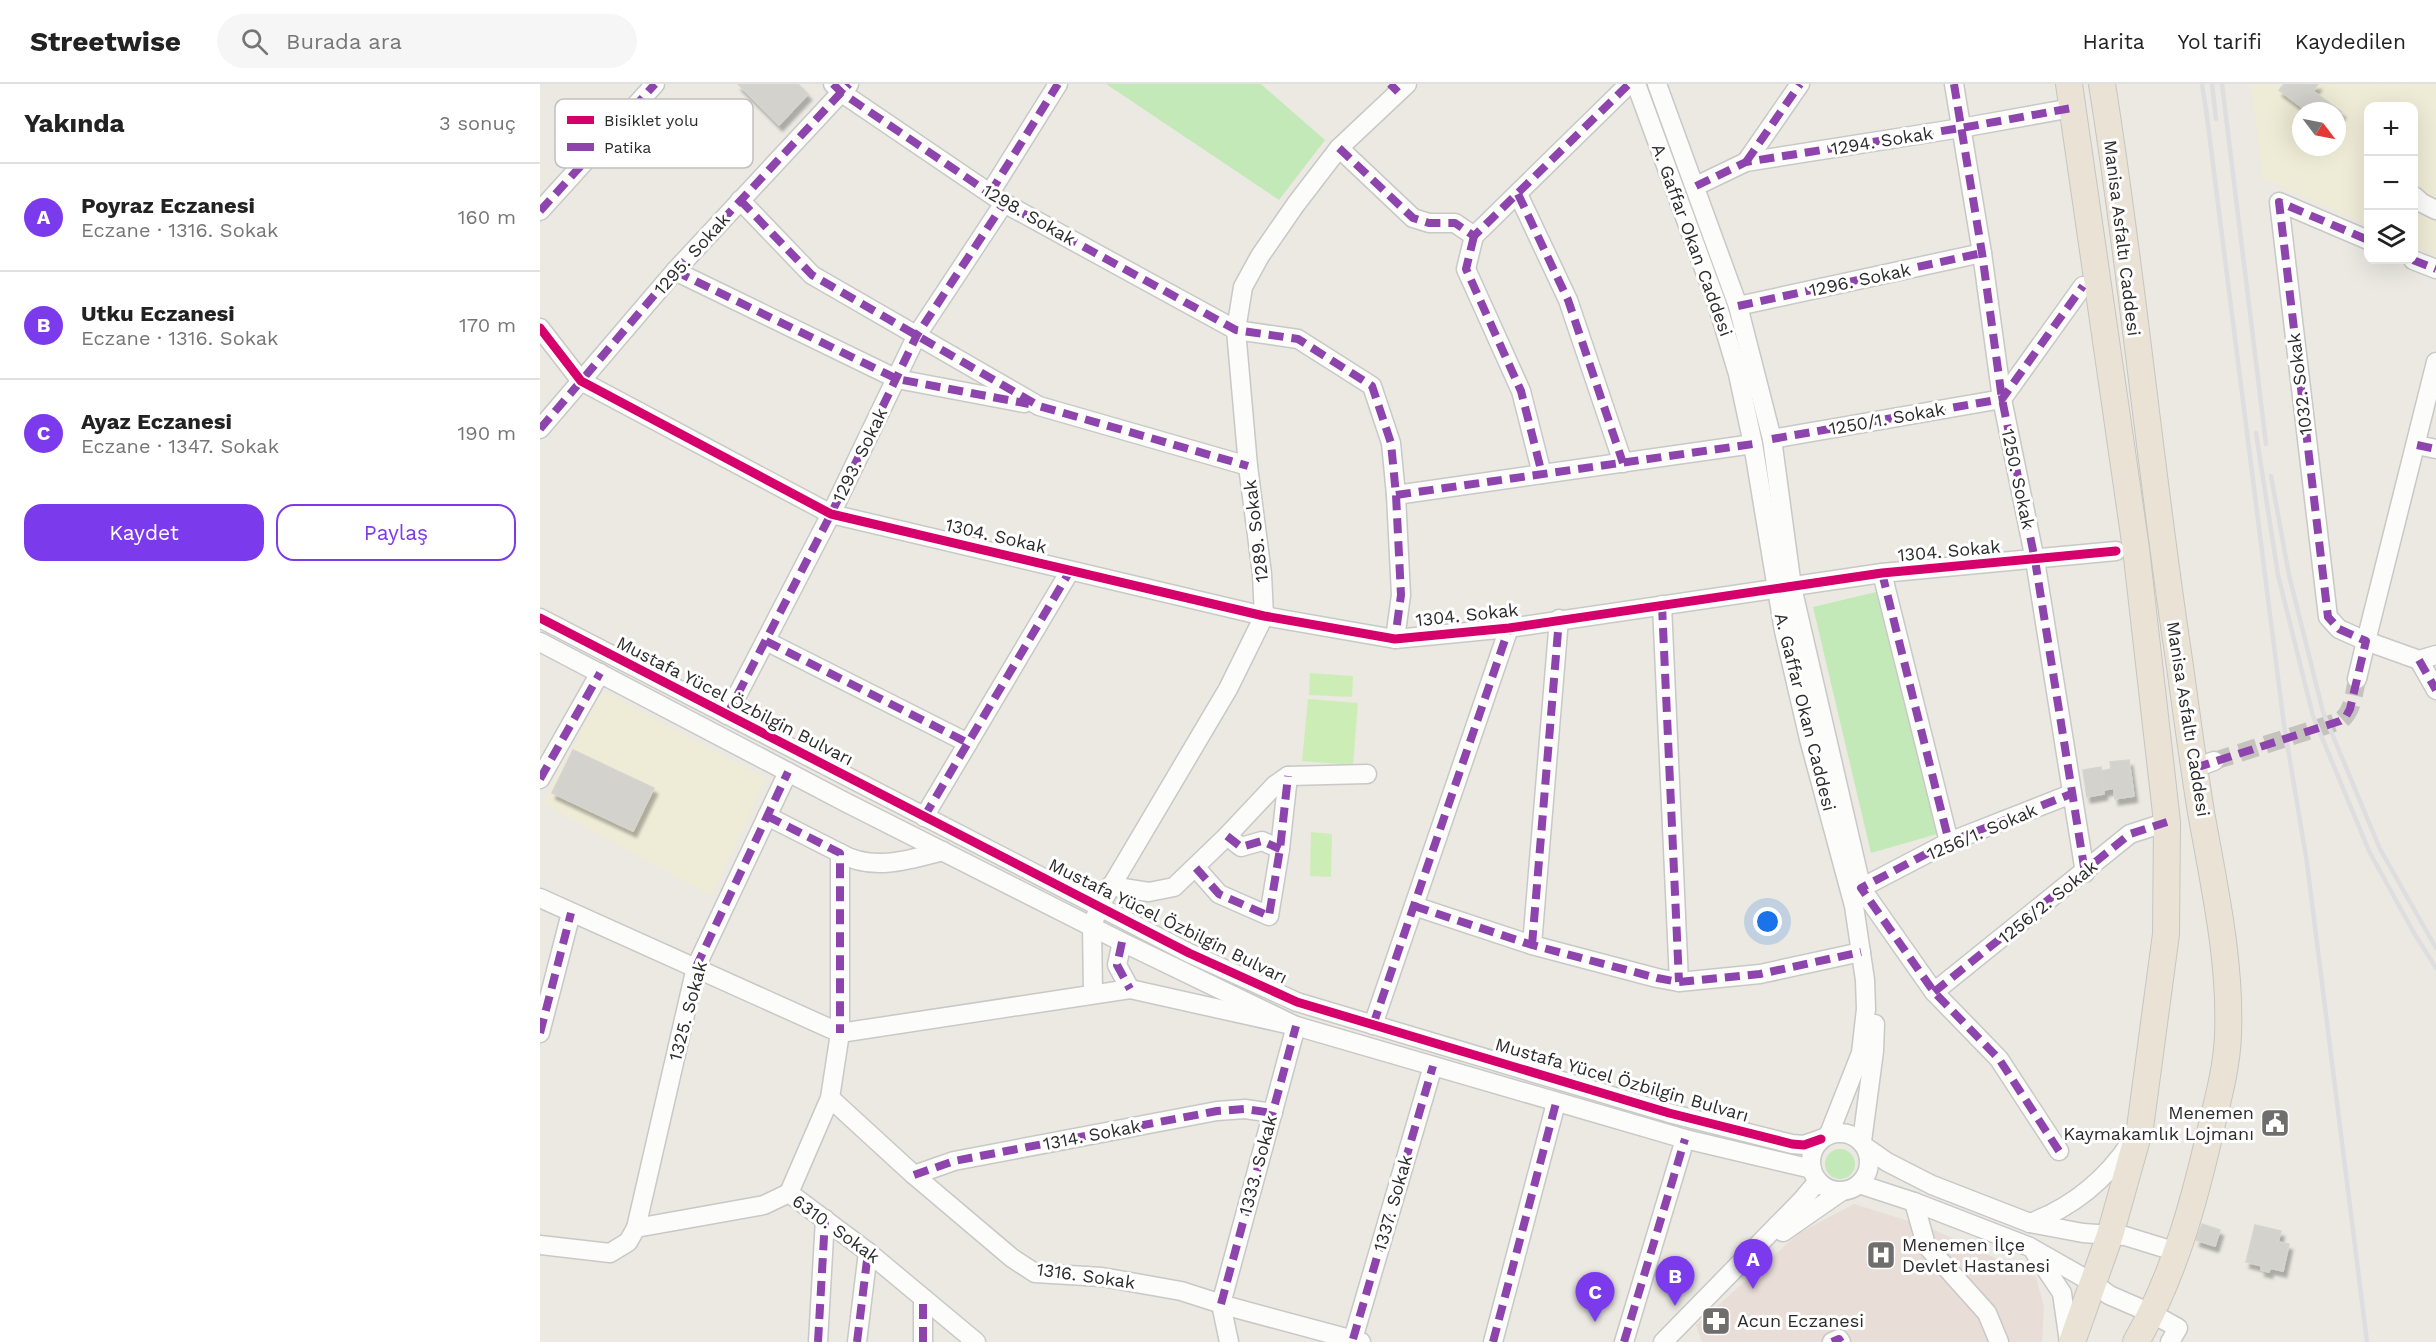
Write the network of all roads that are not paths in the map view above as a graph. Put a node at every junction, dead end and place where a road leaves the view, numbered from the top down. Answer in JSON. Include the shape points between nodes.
{"nodes":[{"id":1,"x":655,"y":84,"type":"edge"},
{"id":2,"x":1058,"y":84,"type":"edge"},
{"id":3,"x":1629,"y":84,"type":"edge"},
{"id":4,"x":1636,"y":84,"type":"edge"},
{"id":5,"x":1657,"y":84,"type":"edge"},
{"id":6,"x":1800,"y":84,"type":"edge"},
{"id":7,"x":1954,"y":84,"type":"edge"},
{"id":8,"x":2102,"y":84,"type":"edge"},
{"id":9,"x":841,"y":87,"type":"edge"},
{"id":10,"x":1398,"y":87,"type":"edge"},
{"id":11,"x":2071,"y":96,"type":"edge"},
{"id":12,"x":641,"y":99,"type":"edge"},
{"id":13,"x":1961,"y":128,"type":"junction"},
{"id":14,"x":1339,"y":148,"type":"junction"},
{"id":15,"x":1746,"y":162,"type":"junction"},
{"id":16,"x":579,"y":168,"type":"edge"},
{"id":17,"x":1696,"y":186,"type":"junction"},
{"id":18,"x":1518,"y":194,"type":"junction"},
{"id":19,"x":997,"y":198,"type":"junction"},
{"id":20,"x":2418,"y":199,"type":"edge"},
{"id":21,"x":740,"y":200,"type":"junction"},
{"id":22,"x":2436,"y":210,"type":"edge"},
{"id":23,"x":540,"y":211,"type":"edge"},
{"id":24,"x":1474,"y":236,"type":"junction"},
{"id":25,"x":2364,"y":238,"type":"edge"},
{"id":26,"x":1982,"y":253,"type":"junction"},
{"id":27,"x":2418,"y":262,"type":"edge"},
{"id":28,"x":2436,"y":269,"type":"edge"},
{"id":29,"x":675,"y":272,"type":"junction"},
{"id":30,"x":2083,"y":286,"type":"dead end"},
{"id":31,"x":1738,"y":306,"type":"junction"},
{"id":32,"x":540,"y":328,"type":"edge"},
{"id":33,"x":1236,"y":330,"type":"junction"},
{"id":34,"x":917,"y":335,"type":"junction"},
{"id":35,"x":2436,"y":362,"type":"edge"},
{"id":36,"x":897,"y":379,"type":"junction"},
{"id":37,"x":581,"y":381,"type":"junction"},
{"id":38,"x":2002,"y":399,"type":"junction"},
{"id":39,"x":1039,"y":406,"type":"junction"},
{"id":40,"x":540,"y":429,"type":"edge"},
{"id":41,"x":1772,"y":440,"type":"junction"},
{"id":42,"x":1753,"y":444,"type":"junction"},
{"id":43,"x":2417,"y":445,"type":"junction"},
{"id":44,"x":2436,"y":449,"type":"edge"},
{"id":45,"x":1623,"y":463,"type":"junction"},
{"id":46,"x":1248,"y":466,"type":"junction"},
{"id":47,"x":1542,"y":474,"type":"junction"},
{"id":48,"x":1396,"y":495,"type":"junction"},
{"id":49,"x":831,"y":514,"type":"junction"},
{"id":50,"x":2116,"y":551,"type":"dead end"},
{"id":51,"x":2035,"y":560,"type":"junction"},
{"id":52,"x":1070,"y":571,"type":"junction"},
{"id":53,"x":1882,"y":573,"type":"junction"},
{"id":54,"x":1784,"y":588,"type":"junction"},
{"id":55,"x":1662,"y":605,"type":"junction"},
{"id":56,"x":1264,"y":616,"type":"junction"},
{"id":57,"x":540,"y":618,"type":"edge"},
{"id":58,"x":1559,"y":619,"type":"junction"},
{"id":59,"x":1509,"y":627,"type":"junction"},
{"id":60,"x":1395,"y":639,"type":"junction"},
{"id":61,"x":766,"y":641,"type":"junction"},
{"id":62,"x":2367,"y":641,"type":"junction"},
{"id":63,"x":540,"y":642,"type":"edge"},
{"id":64,"x":2428,"y":658,"type":"edge"},
{"id":65,"x":600,"y":673,"type":"junction"},
{"id":66,"x":2357,"y":679,"type":"tunnel mouth"},
{"id":67,"x":2436,"y":690,"type":"edge"},
{"id":68,"x":727,"y":715,"type":"junction"},
{"id":69,"x":968,"y":743,"type":"junction"},
{"id":70,"x":788,"y":772,"type":"junction"},
{"id":71,"x":1366,"y":774,"type":"dead end"},
{"id":72,"x":1288,"y":776,"type":"junction"},
{"id":73,"x":540,"y":779,"type":"edge"},
{"id":74,"x":2071,"y":794,"type":"junction"},
{"id":75,"x":767,"y":816,"type":"junction"},
{"id":76,"x":924,"y":817,"type":"junction"},
{"id":77,"x":2167,"y":822,"type":"junction"},
{"id":78,"x":1227,"y":836,"type":"junction"},
{"id":79,"x":1949,"y":842,"type":"junction"},
{"id":80,"x":1280,"y":849,"type":"junction"},
{"id":81,"x":943,"y":851,"type":"junction"},
{"id":82,"x":840,"y":853,"type":"junction"},
{"id":83,"x":1196,"y":868,"type":"junction"},
{"id":84,"x":2085,"y":873,"type":"junction"},
{"id":85,"x":1110,"y":886,"type":"junction"},
{"id":86,"x":1861,"y":888,"type":"junction"},
{"id":87,"x":540,"y":898,"type":"edge"},
{"id":88,"x":1414,"y":906,"type":"junction"},
{"id":89,"x":1099,"y":907,"type":"junction"},
{"id":90,"x":571,"y":913,"type":"junction"},
{"id":91,"x":1092,"y":926,"type":"junction"},
{"id":92,"x":1122,"y":942,"type":"junction"},
{"id":93,"x":1532,"y":945,"type":"junction"},
{"id":94,"x":1861,"y":952,"type":"junction"},
{"id":95,"x":696,"y":967,"type":"junction"},
{"id":96,"x":1680,"y":982,"type":"junction"},
{"id":97,"x":1130,"y":989,"type":"junction"},
{"id":98,"x":1934,"y":992,"type":"junction"},
{"id":99,"x":1093,"y":993,"type":"junction"},
{"id":100,"x":1373,"y":1025,"type":"junction"},
{"id":101,"x":1296,"y":1026,"type":"junction"},
{"id":102,"x":540,"y":1033,"type":"edge"},
{"id":103,"x":840,"y":1033,"type":"junction"},
{"id":104,"x":1433,"y":1066,"type":"junction"},
{"id":105,"x":830,"y":1098,"type":"junction"},
{"id":106,"x":1556,"y":1103,"type":"junction"},
{"id":107,"x":1272,"y":1113,"type":"junction"},
{"id":108,"x":2140,"y":1128,"type":"junction"},
{"id":109,"x":1825,"y":1137,"type":"junction"},
{"id":110,"x":1685,"y":1139,"type":"junction"},
{"id":111,"x":1864,"y":1145,"type":"junction"},
{"id":112,"x":2059,"y":1151,"type":"dead end"},
{"id":113,"x":914,"y":1175,"type":"junction"},
{"id":114,"x":1815,"y":1175,"type":"junction"},
{"id":115,"x":1859,"y":1184,"type":"junction"},
{"id":116,"x":1842,"y":1191,"type":"junction"},
{"id":117,"x":789,"y":1193,"type":"junction"},
{"id":118,"x":1914,"y":1202,"type":"junction"},
{"id":119,"x":825,"y":1218,"type":"junction"},
{"id":120,"x":2030,"y":1223,"type":"junction"},
{"id":121,"x":636,"y":1228,"type":"junction"},
{"id":122,"x":2110,"y":1235,"type":"junction"},
{"id":123,"x":540,"y":1245,"type":"edge"},
{"id":124,"x":2030,"y":1247,"type":"junction"},
{"id":125,"x":868,"y":1252,"type":"junction"},
{"id":126,"x":2177,"y":1252,"type":"junction"},
{"id":127,"x":1743,"y":1261,"type":"junction"},
{"id":128,"x":2093,"y":1283,"type":"junction"},
{"id":129,"x":923,"y":1298,"type":"junction"},
{"id":130,"x":1221,"y":1304,"type":"junction"},
{"id":131,"x":2152,"y":1314,"type":"junction"},
{"id":132,"x":1357,"y":1341,"type":"edge"},
{"id":133,"x":818,"y":1342,"type":"edge"},
{"id":134,"x":857,"y":1342,"type":"edge"},
{"id":135,"x":923,"y":1342,"type":"edge"},
{"id":136,"x":976,"y":1342,"type":"edge"},
{"id":137,"x":1229,"y":1342,"type":"edge"},
{"id":138,"x":1493,"y":1342,"type":"edge"},
{"id":139,"x":1624,"y":1342,"type":"edge"},
{"id":140,"x":1663,"y":1342,"type":"edge"},
{"id":141,"x":1832,"y":1342,"type":"edge"},
{"id":142,"x":1840,"y":1342,"type":"edge"},
{"id":143,"x":1999,"y":1342,"type":"edge"},
{"id":144,"x":2070,"y":1342,"type":"edge"},
{"id":145,"x":2136,"y":1342,"type":"edge"},
{"id":146,"x":2170,"y":1342,"type":"edge"}],
"edges":[{"from":1,"to":12,"type":"street"},
{"from":2,"to":19,"type":"street","name":"1293. Sokak"},
{"from":3,"to":18,"type":"street"},
{"from":4,"to":42,"type":"street","name":"A. Gaffar Okan Caddesi","via":[[1718,307]]},
{"from":5,"to":17,"type":"street","name":"A. Gaffar Okan Caddesi"},
{"from":6,"to":15,"type":"street"},
{"from":7,"to":13,"type":"street","name":"1250. Sokak"},
{"from":8,"to":126,"type":"highway","name":"Manisa Asfaltı Caddesi","via":[[2163,558],[2204,764],[2221,915],[2228,1036],[2196,1195]]},
{"from":9,"to":19,"type":"street","name":"1298. Sokak"},
{"from":9,"to":21,"type":"street","name":"1295. Sokak"},
{"from":10,"to":14,"type":"street","name":"1289. Sokak"},
{"from":11,"to":13,"type":"street","name":"1294. Sokak"},
{"from":11,"to":77,"type":"highway","name":"Manisa Asfaltı Caddesi","via":[[2136,549]]},
{"from":13,"to":15,"type":"street","name":"1294. Sokak"},
{"from":13,"to":26,"type":"street","name":"1250. Sokak"},
{"from":14,"to":24,"type":"street","via":[[1413,218],[1429,223],[1455,223]]},
{"from":14,"to":33,"type":"street","name":"1289. Sokak","via":[[1260,256],[1243,287]]},
{"from":15,"to":17,"type":"street","name":"1294. Sokak"},
{"from":16,"to":23,"type":"street"},
{"from":17,"to":31,"type":"street","name":"A. Gaffar Okan Caddesi"},
{"from":18,"to":24,"type":"street"},
{"from":18,"to":45,"type":"street","via":[[1568,300]]},
{"from":19,"to":33,"type":"street","name":"1298. Sokak"},
{"from":19,"to":34,"type":"street","name":"1293. Sokak"},
{"from":20,"to":22,"type":"street"},
{"from":21,"to":29,"type":"street","name":"1295. Sokak"},
{"from":21,"to":34,"type":"street","via":[[813,275]]},
{"from":24,"to":47,"type":"street","via":[[1466,269],[1521,391]]},
{"from":25,"to":62,"type":"street","name":"1032. Sokak","via":[[2279,202],[2328,617],[2339,629]]},
{"from":26,"to":31,"type":"street","name":"1296. Sokak"},
{"from":26,"to":38,"type":"street","name":"1250. Sokak"},
{"from":27,"to":28,"type":"street"},
{"from":29,"to":36,"type":"street"},
{"from":29,"to":37,"type":"street","name":"1295. Sokak"},
{"from":30,"to":38,"type":"street"},
{"from":31,"to":41,"type":"street","name":"A. Gaffar Okan Caddesi"},
{"from":32,"to":37,"type":"street"},
{"from":33,"to":46,"type":"street","name":"1289. Sokak"},
{"from":33,"to":48,"type":"street","via":[[1298,339],[1372,386],[1392,443]]},
{"from":34,"to":36,"type":"street","name":"1293. Sokak"},
{"from":34,"to":39,"type":"street"},
{"from":35,"to":43,"type":"street"},
{"from":36,"to":39,"type":"street"},
{"from":36,"to":49,"type":"street","name":"1293. Sokak"},
{"from":37,"to":40,"type":"street","name":"1295. Sokak"},
{"from":37,"to":49,"type":"street","name":"1304. Sokak"},
{"from":38,"to":41,"type":"street","name":"1250/1. Sokak"},
{"from":38,"to":51,"type":"street","name":"1250. Sokak"},
{"from":39,"to":46,"type":"street"},
{"from":41,"to":54,"type":"street","name":"A. Gaffar Okan Caddesi"},
{"from":42,"to":45,"type":"street"},
{"from":42,"to":54,"type":"street","name":"A. Gaffar Okan Caddesi"},
{"from":43,"to":44,"type":"street"},
{"from":43,"to":62,"type":"street"},
{"from":45,"to":47,"type":"street"},
{"from":46,"to":56,"type":"street","name":"1289. Sokak"},
{"from":47,"to":48,"type":"street"},
{"from":48,"to":60,"type":"street","via":[[1401,595]]},
{"from":49,"to":52,"type":"street","name":"1304. Sokak"},
{"from":49,"to":61,"type":"street","name":"1293. Sokak"},
{"from":50,"to":51,"type":"street","name":"1304. Sokak"},
{"from":51,"to":53,"type":"street","name":"1304. Sokak"},
{"from":51,"to":74,"type":"street","name":"1250. Sokak"},
{"from":52,"to":56,"type":"street","name":"1304. Sokak"},
{"from":52,"to":69,"type":"street"},
{"from":53,"to":54,"type":"street","name":"1304. Sokak"},
{"from":53,"to":79,"type":"street"},
{"from":54,"to":55,"type":"street","name":"1304. Sokak"},
{"from":54,"to":86,"type":"street","name":"A. Gaffar Okan Caddesi"},
{"from":54,"to":94,"type":"street","name":"A. Gaffar Okan Caddesi","via":[[1809,739],[1854,906]]},
{"from":55,"to":58,"type":"street","name":"1304. Sokak"},
{"from":55,"to":96,"type":"street"},
{"from":56,"to":60,"type":"street","name":"1304. Sokak"},
{"from":56,"to":85,"type":"street","via":[[1228,689]]},
{"from":57,"to":68,"type":"street","name":"Mustafa Yücel Özbilgin Bulvarı"},
{"from":58,"to":59,"type":"street","name":"1304. Sokak"},
{"from":58,"to":93,"type":"street"},
{"from":59,"to":60,"type":"street","name":"1304. Sokak"},
{"from":59,"to":88,"type":"street"},
{"from":61,"to":68,"type":"street","name":"1293. Sokak"},
{"from":61,"to":69,"type":"street"},
{"from":62,"to":64,"type":"street"},
{"from":62,"to":66,"type":"street"},
{"from":63,"to":65,"type":"street","name":"Mustafa Yücel Özbilgin Bulvarı"},
{"from":64,"to":67,"type":"street"},
{"from":65,"to":70,"type":"street","name":"Mustafa Yücel Özbilgin Bulvarı"},
{"from":65,"to":73,"type":"street"},
{"from":68,"to":76,"type":"street","name":"Mustafa Yücel Özbilgin Bulvarı"},
{"from":69,"to":76,"type":"street"},
{"from":70,"to":75,"type":"street","name":"1325. Sokak"},
{"from":70,"to":81,"type":"street","name":"Mustafa Yücel Özbilgin Bulvarı"},
{"from":71,"to":72,"type":"street"},
{"from":72,"to":78,"type":"street"},
{"from":72,"to":80,"type":"street"},
{"from":74,"to":79,"type":"street","name":"1256/1. Sokak"},
{"from":74,"to":84,"type":"street","name":"1250. Sokak"},
{"from":75,"to":82,"type":"street"},
{"from":75,"to":95,"type":"street","name":"1325. Sokak"},
{"from":76,"to":89,"type":"street","name":"Mustafa Yücel Özbilgin Bulvarı"},
{"from":77,"to":84,"type":"street","name":"1256/2. Sokak","via":[[2130,834]]},
{"from":77,"to":108,"type":"highway","name":"Manisa Asfaltı Caddesi","via":[[2166,934]]},
{"from":78,"to":80,"type":"street","via":[[1241,847],[1262,841]]},
{"from":78,"to":83,"type":"street"},
{"from":79,"to":86,"type":"street","name":"1256/1. Sokak"},
{"from":80,"to":83,"type":"street","via":[[1269,916],[1220,894]]},
{"from":81,"to":82,"type":"street","via":[[894,864],[862,861]]},
{"from":81,"to":91,"type":"street","name":"Mustafa Yücel Özbilgin Bulvarı"},
{"from":82,"to":103,"type":"street"},
{"from":83,"to":85,"type":"street","via":[[1174,887],[1149,892]]},
{"from":84,"to":98,"type":"street","name":"1256/2. Sokak"},
{"from":85,"to":89,"type":"street"},
{"from":86,"to":98,"type":"street"},
{"from":86,"to":111,"type":"street","name":"A. Gaffar Okan Caddesi","via":[[1876,999]]},
{"from":87,"to":90,"type":"street"},
{"from":88,"to":93,"type":"street"},
{"from":88,"to":100,"type":"street"},
{"from":89,"to":91,"type":"street"},
{"from":89,"to":100,"type":"street","name":"Mustafa Yücel Özbilgin Bulvarı","via":[[1297,1002]]},
{"from":90,"to":95,"type":"street"},
{"from":90,"to":102,"type":"street"},
{"from":91,"to":92,"type":"street","name":"Mustafa Yücel Özbilgin Bulvarı"},
{"from":91,"to":99,"type":"street"},
{"from":92,"to":97,"type":"street","via":[[1117,965]]},
{"from":92,"to":101,"type":"street","name":"Mustafa Yücel Özbilgin Bulvarı"},
{"from":93,"to":96,"type":"street"},
{"from":94,"to":96,"type":"street","via":[[1760,974]]},
{"from":94,"to":109,"type":"street","name":"A. Gaffar Okan Caddesi","via":[[1866,1009],[1861,1053]]},
{"from":95,"to":103,"type":"street"},
{"from":95,"to":121,"type":"street","name":"1325. Sokak"},
{"from":97,"to":99,"type":"street"},
{"from":97,"to":101,"type":"street"},
{"from":98,"to":112,"type":"street","via":[[1999,1059]]},
{"from":99,"to":103,"type":"street"},
{"from":100,"to":109,"type":"street","name":"Mustafa Yücel Özbilgin Bulvarı","via":[[1691,1119],[1792,1144],[1804,1145]]},
{"from":101,"to":104,"type":"street","name":"Mustafa Yücel Özbilgin Bulvarı"},
{"from":101,"to":107,"type":"street","name":"1333. Sokak"},
{"from":103,"to":105,"type":"street"},
{"from":104,"to":106,"type":"street","name":"Mustafa Yücel Özbilgin Bulvarı"},
{"from":104,"to":132,"type":"street","name":"1337. Sokak"},
{"from":105,"to":113,"type":"street","name":"1316. Sokak"},
{"from":105,"to":117,"type":"street"},
{"from":106,"to":110,"type":"street","name":"Mustafa Yücel Özbilgin Bulvarı"},
{"from":106,"to":138,"type":"street"},
{"from":107,"to":113,"type":"street","name":"1314. Sokak","via":[[1245,1109],[1217,1111],[954,1161]]},
{"from":107,"to":130,"type":"street","name":"1333. Sokak"},
{"from":108,"to":120,"type":"street","via":[[2095,1186],[2047,1217]]},
{"from":108,"to":122,"type":"highway","name":"Manisa Asfaltı Caddesi"},
{"from":109,"to":111,"type":"street","via":[[1846,1133]]},
{"from":109,"to":114,"type":"street","via":[[1812,1152]]},
{"from":110,"to":114,"type":"street","name":"Mustafa Yücel Özbilgin Bulvarı"},
{"from":110,"to":139,"type":"street"},
{"from":111,"to":115,"type":"street","via":[[1869,1168]]},
{"from":111,"to":120,"type":"street","via":[[1932,1185]]},
{"from":113,"to":130,"type":"street","name":"1316. Sokak","via":[[1035,1273],[1102,1277],[1181,1291]]},
{"from":114,"to":116,"type":"street","via":[[1828,1189]]},
{"from":114,"to":127,"type":"street"},
{"from":115,"to":116,"type":"street"},
{"from":115,"to":118,"type":"street"},
{"from":116,"to":127,"type":"street"},
{"from":117,"to":119,"type":"street","name":"6310. Sokak"},
{"from":117,"to":121,"type":"street","name":"6310. Sokak","via":[[764,1205]]},
{"from":118,"to":124,"type":"street"},
{"from":118,"to":143,"type":"street","via":[[1926,1245],[1987,1313]]},
{"from":119,"to":125,"type":"street","name":"6310. Sokak"},
{"from":119,"to":133,"type":"street"},
{"from":120,"to":122,"type":"street"},
{"from":121,"to":123,"type":"street","via":[[628,1242],[610,1253]]},
{"from":122,"to":126,"type":"street"},
{"from":122,"to":128,"type":"highway","name":"Manisa Asfaltı Caddesi"},
{"from":124,"to":128,"type":"street"},
{"from":124,"to":144,"type":"street","via":[[2062,1293]]},
{"from":125,"to":129,"type":"street","name":"6310. Sokak"},
{"from":125,"to":134,"type":"street"},
{"from":126,"to":131,"type":"highway","name":"Manisa Asfaltı Caddesi"},
{"from":127,"to":140,"type":"street"},
{"from":128,"to":131,"type":"street","via":[[2109,1295]]},
{"from":128,"to":144,"type":"highway","name":"Manisa Asfaltı Caddesi"},
{"from":129,"to":135,"type":"street"},
{"from":129,"to":136,"type":"street","name":"6310. Sokak"},
{"from":130,"to":132,"type":"street","name":"1316. Sokak"},
{"from":130,"to":137,"type":"street"},
{"from":131,"to":145,"type":"highway","name":"Manisa Asfaltı Caddesi"},
{"from":131,"to":146,"type":"street","via":[[2178,1328]]},
{"from":141,"to":142,"type":"street"}]}
